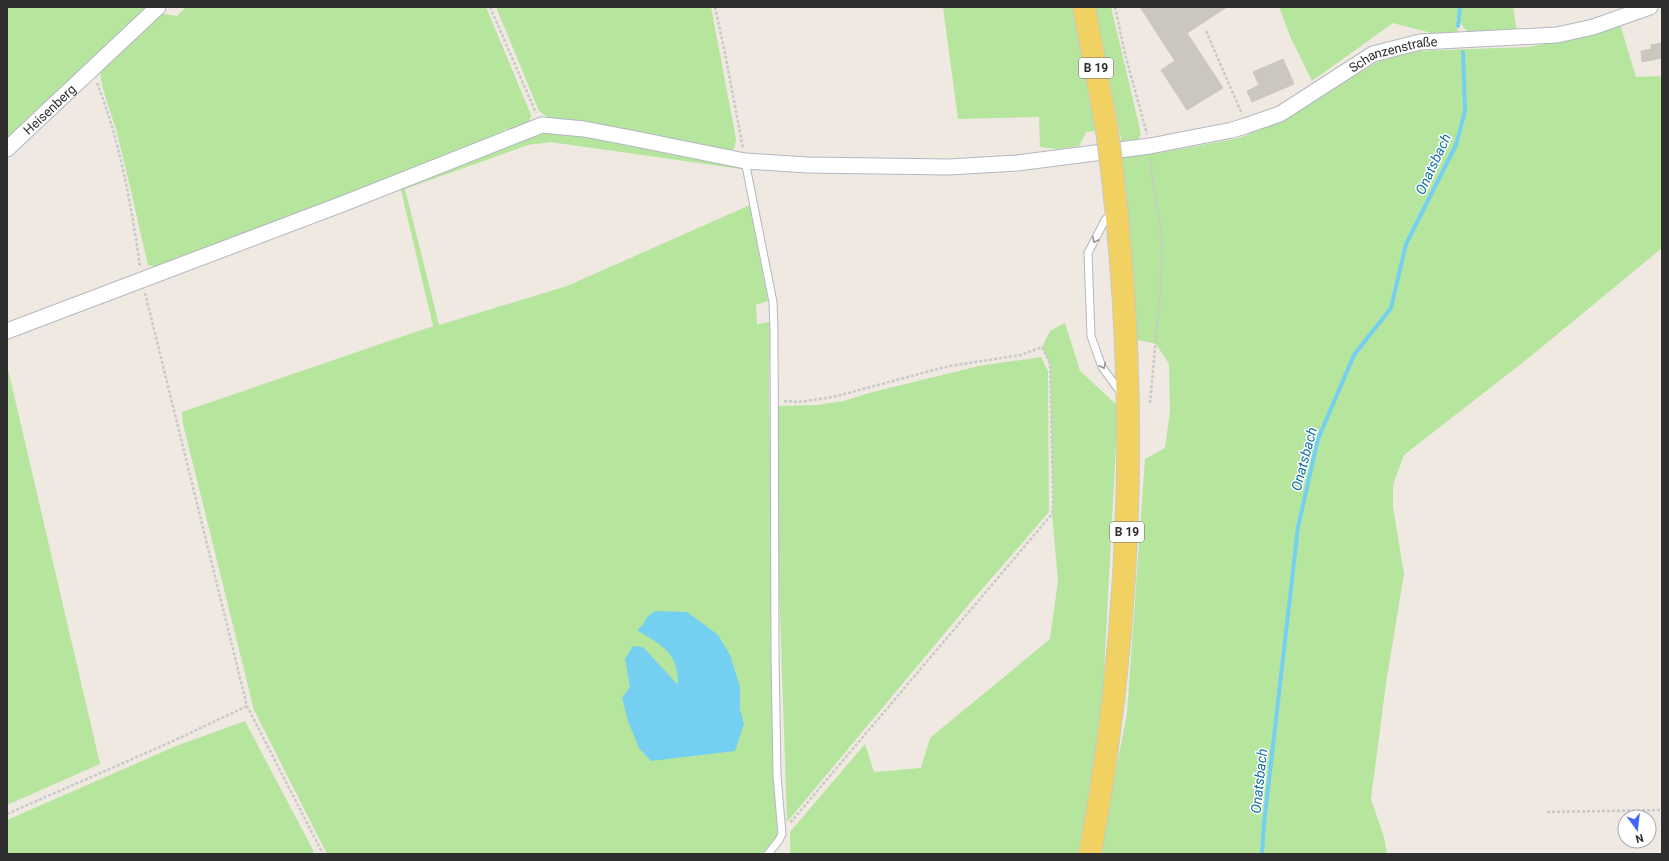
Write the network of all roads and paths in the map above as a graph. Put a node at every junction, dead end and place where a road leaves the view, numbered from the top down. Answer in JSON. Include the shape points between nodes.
{"nodes":[{"id":1,"x":158,"y":7,"type":"edge"},
{"id":2,"x":490,"y":7,"type":"edge"},
{"id":3,"x":714,"y":7,"type":"edge"},
{"id":4,"x":1084,"y":7,"type":"edge"},
{"id":5,"x":1115,"y":7,"type":"edge"},
{"id":6,"x":1650,"y":7,"type":"edge"},
{"id":7,"x":1206,"y":31,"type":"dead end"},
{"id":8,"x":92,"y":69,"type":"junction"},
{"id":9,"x":542,"y":125,"type":"junction"},
{"id":10,"x":1245,"y":126,"type":"junction"},
{"id":11,"x":1150,"y":146,"type":"junction"},
{"id":12,"x":7,"y":149,"type":"edge"},
{"id":13,"x":745,"y":161,"type":"junction"},
{"id":14,"x":1117,"y":208,"type":"junction"},
{"id":15,"x":142,"y":279,"type":"junction"},
{"id":16,"x":7,"y":331,"type":"edge"},
{"id":17,"x":773,"y":399,"type":"junction"},
{"id":18,"x":1128,"y":403,"type":"junction"},
{"id":19,"x":1150,"y":403,"type":"dead end"},
{"id":20,"x":247,"y":706,"type":"junction"},
{"id":21,"x":1662,"y":810,"type":"edge"},
{"id":22,"x":1547,"y":812,"type":"dead end"},
{"id":23,"x":7,"y":814,"type":"edge"},
{"id":24,"x":782,"y":834,"type":"junction"},
{"id":25,"x":323,"y":854,"type":"edge"},
{"id":26,"x":768,"y":854,"type":"edge"},
{"id":27,"x":1090,"y":854,"type":"edge"}],
"edges":[{"from":1,"to":8,"type":"street","name":"Heisenberg"},
{"from":2,"to":9,"type":"path"},
{"from":3,"to":13,"type":"path"},
{"from":4,"to":14,"type":"main road","number":"B 19","bridge":true,"via":[[1107,130]]},
{"from":5,"to":11,"type":"path"},
{"from":6,"to":10,"type":"street","name":"Schanzenstraße","via":[[1593,27],[1557,35],[1420,42],[1373,54],[1280,114]]},
{"from":7,"to":10,"type":"path"},
{"from":8,"to":12,"type":"street","name":"Heisenberg"},
{"from":8,"to":15,"type":"path","via":[[109,112],[130,198]]},
{"from":9,"to":13,"type":"street","name":"Schanzenstraße","via":[[607,133]]},
{"from":9,"to":15,"type":"street","via":[[345,203]]},
{"from":10,"to":11,"type":"street","name":"Schanzenstraße"},
{"from":11,"to":13,"type":"street","name":"Schanzenstraße","via":[[1017,163],[950,167],[807,165]]},
{"from":11,"to":19,"type":"path","via":[[1150,166],[1162,240],[1161,283]]},
{"from":13,"to":17,"type":"lane","via":[[773,302]]},
{"from":14,"to":18,"type":"main road","number":"B 19","via":[[1125,306]]},
{"from":14,"to":18,"type":"lane","one_way":true,"via":[[1105,220],[1088,253],[1091,336],[1102,367]]},
{"from":15,"to":16,"type":"street"},
{"from":15,"to":20,"type":"path"},
{"from":17,"to":24,"type":"lane","via":[[777,776]]},
{"from":17,"to":24,"type":"path","via":[[798,402],[833,396],[949,366],[1021,355],[1042,347],[1050,364],[1052,514]]},
{"from":18,"to":27,"type":"main road","number":"B 19","via":[[1127,523],[1120,642],[1106,761]]},
{"from":20,"to":23,"type":"path"},
{"from":20,"to":25,"type":"path"},
{"from":21,"to":22,"type":"path"},
{"from":24,"to":26,"type":"lane"}]}
